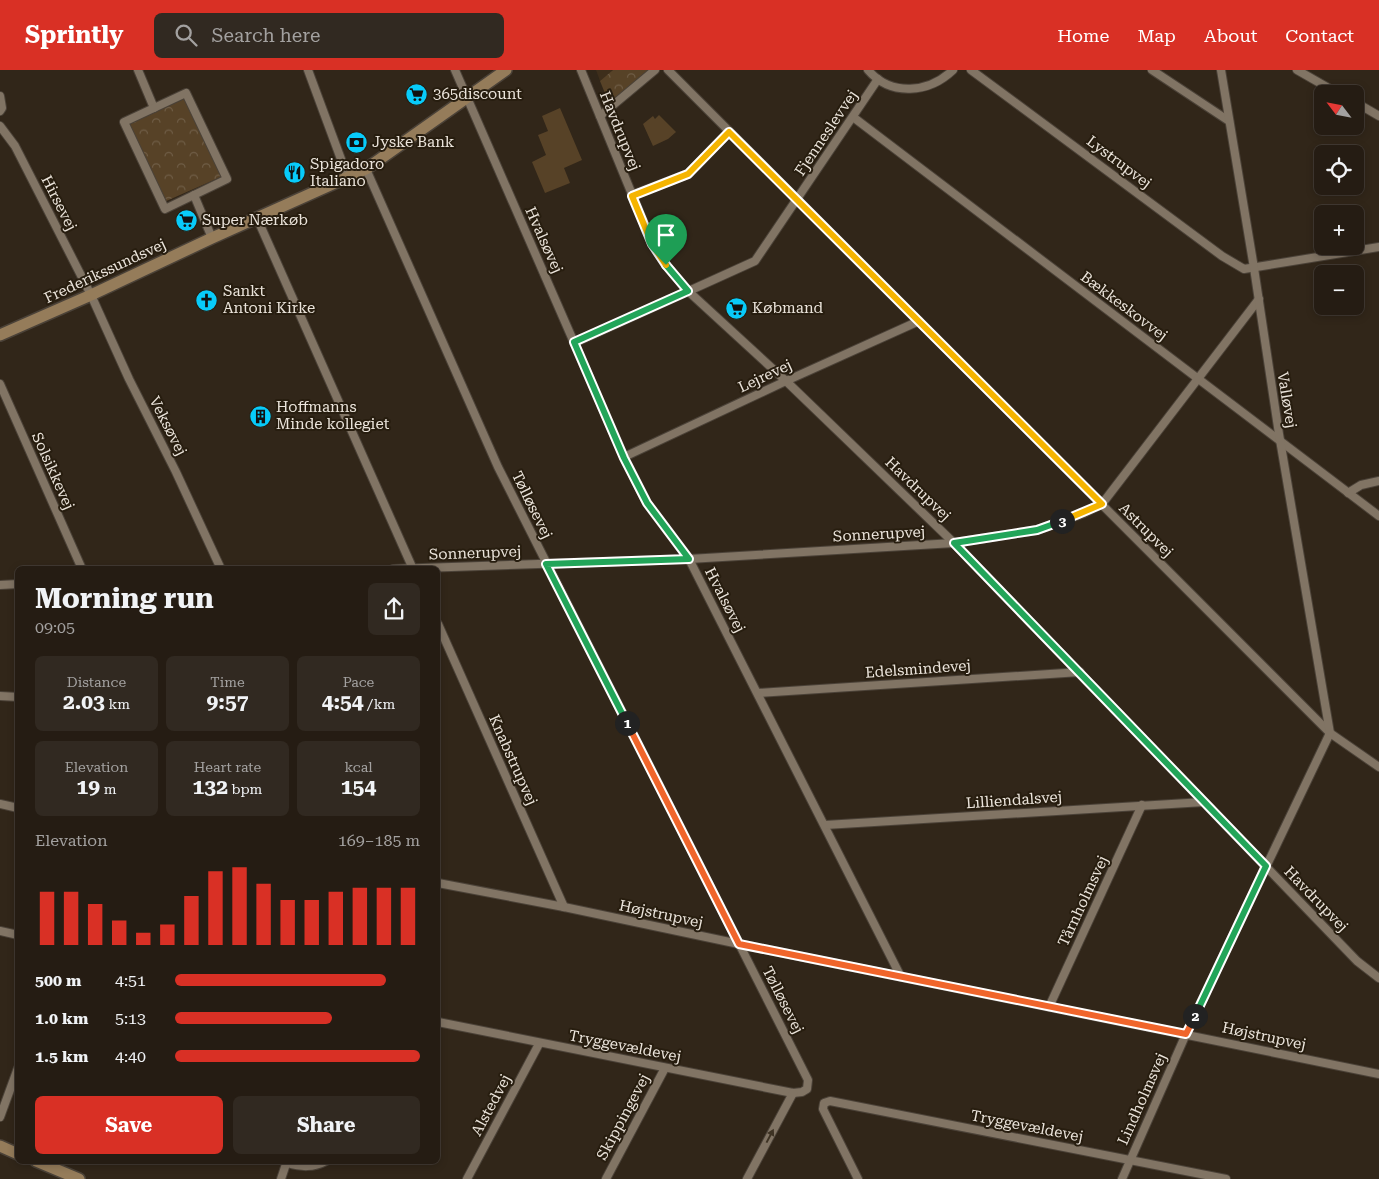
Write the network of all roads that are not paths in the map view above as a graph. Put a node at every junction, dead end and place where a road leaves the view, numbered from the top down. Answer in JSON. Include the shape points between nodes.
{"nodes":[{"id":1,"x":138,"y":70,"type":"edge"},
{"id":2,"x":308,"y":70,"type":"edge"},
{"id":3,"x":454,"y":70,"type":"edge"},
{"id":4,"x":506,"y":70,"type":"edge"},
{"id":5,"x":581,"y":70,"type":"edge"},
{"id":6,"x":655,"y":70,"type":"edge"},
{"id":7,"x":868,"y":70,"type":"edge"},
{"id":8,"x":953,"y":70,"type":"edge"},
{"id":9,"x":972,"y":70,"type":"edge"},
{"id":10,"x":1152,"y":70,"type":"edge"},
{"id":11,"x":1221,"y":70,"type":"edge"},
{"id":12,"x":1296,"y":70,"type":"edge"},
{"id":13,"x":673,"y":72,"type":"edge"},
{"id":14,"x":878,"y":80,"type":"junction"},
{"id":15,"x":1323,"y":85,"type":"edge"},
{"id":16,"x":0,"y":96,"type":"edge"},
{"id":17,"x":467,"y":99,"type":"junction"},
{"id":18,"x":1364,"y":107,"type":"edge"},
{"id":19,"x":154,"y":108,"type":"junction"},
{"id":20,"x":0,"y":111,"type":"edge"},
{"id":21,"x":600,"y":116,"type":"junction"},
{"id":22,"x":1379,"y":116,"type":"edge"},
{"id":23,"x":853,"y":117,"type":"junction"},
{"id":24,"x":1229,"y":121,"type":"junction"},
{"id":25,"x":0,"y":126,"type":"edge"},
{"id":26,"x":729,"y":132,"type":"junction"},
{"id":27,"x":366,"y":169,"type":"junction"},
{"id":28,"x":348,"y":178,"type":"junction"},
{"id":29,"x":194,"y":195,"type":"junction"},
{"id":30,"x":632,"y":196,"type":"junction"},
{"id":31,"x":797,"y":201,"type":"junction"},
{"id":32,"x":257,"y":218,"type":"junction"},
{"id":33,"x":212,"y":238,"type":"junction"},
{"id":34,"x":1379,"y":247,"type":"edge"},
{"id":35,"x":1254,"y":268,"type":"junction"},
{"id":36,"x":688,"y":291,"type":"junction"},
{"id":37,"x":90,"y":295,"type":"junction"},
{"id":38,"x":1259,"y":299,"type":"junction"},
{"id":39,"x":919,"y":321,"type":"junction"},
{"id":40,"x":0,"y":335,"type":"edge"},
{"id":41,"x":574,"y":342,"type":"junction"},
{"id":42,"x":1197,"y":378,"type":"junction"},
{"id":43,"x":786,"y":381,"type":"junction"},
{"id":44,"x":0,"y":384,"type":"edge"},
{"id":45,"x":1280,"y":440,"type":"junction"},
{"id":46,"x":624,"y":458,"type":"junction"},
{"id":47,"x":1379,"y":481,"type":"edge"},
{"id":48,"x":1348,"y":493,"type":"junction"},
{"id":49,"x":1102,"y":504,"type":"junction"},
{"id":50,"x":1379,"y":516,"type":"edge"},
{"id":51,"x":954,"y":543,"type":"junction"},
{"id":52,"x":689,"y":559,"type":"junction"},
{"id":53,"x":546,"y":564,"type":"junction"},
{"id":54,"x":81,"y":566,"type":"edge"},
{"id":55,"x":220,"y":566,"type":"edge"},
{"id":56,"x":411,"y":566,"type":"edge"},
{"id":57,"x":440,"y":567,"type":"edge"},
{"id":58,"x":15,"y":584,"type":"edge"},
{"id":59,"x":0,"y":585,"type":"edge"},
{"id":60,"x":440,"y":628,"type":"edge"},
{"id":61,"x":1080,"y":672,"type":"junction"},
{"id":62,"x":758,"y":693,"type":"junction"},
{"id":63,"x":0,"y":696,"type":"edge"},
{"id":64,"x":15,"y":697,"type":"edge"},
{"id":65,"x":1330,"y":733,"type":"junction"},
{"id":66,"x":1379,"y":767,"type":"edge"},
{"id":67,"x":1204,"y":802,"type":"junction"},
{"id":68,"x":0,"y":804,"type":"edge"},
{"id":69,"x":1142,"y":806,"type":"junction"},
{"id":70,"x":15,"y":807,"type":"edge"},
{"id":71,"x":825,"y":825,"type":"junction"},
{"id":72,"x":1266,"y":866,"type":"junction"},
{"id":73,"x":440,"y":883,"type":"edge"},
{"id":74,"x":564,"y":907,"type":"junction"},
{"id":75,"x":0,"y":931,"type":"edge"},
{"id":76,"x":15,"y":934,"type":"edge"},
{"id":77,"x":739,"y":944,"type":"junction"},
{"id":78,"x":901,"y":977,"type":"junction"},
{"id":79,"x":1379,"y":978,"type":"edge"},
{"id":80,"x":1049,"y":1007,"type":"junction"},
{"id":81,"x":440,"y":1022,"type":"edge"},
{"id":82,"x":1186,"y":1034,"type":"junction"},
{"id":83,"x":539,"y":1044,"type":"junction"},
{"id":84,"x":665,"y":1068,"type":"junction"},
{"id":85,"x":1379,"y":1074,"type":"edge"},
{"id":86,"x":15,"y":1076,"type":"edge"},
{"id":87,"x":793,"y":1093,"type":"junction"},
{"id":88,"x":0,"y":1118,"type":"edge"},
{"id":89,"x":0,"y":1146,"type":"edge"},
{"id":90,"x":15,"y":1153,"type":"edge"},
{"id":91,"x":1131,"y":1160,"type":"junction"},
{"id":92,"x":43,"y":1164,"type":"edge"},
{"id":93,"x":286,"y":1164,"type":"edge"},
{"id":94,"x":293,"y":1164,"type":"edge"},
{"id":95,"x":318,"y":1164,"type":"edge"},
{"id":96,"x":79,"y":1179,"type":"edge"},
{"id":97,"x":281,"y":1179,"type":"edge"},
{"id":98,"x":467,"y":1179,"type":"edge"},
{"id":99,"x":606,"y":1179,"type":"edge"},
{"id":100,"x":748,"y":1179,"type":"edge"},
{"id":101,"x":858,"y":1179,"type":"edge"},
{"id":102,"x":1122,"y":1179,"type":"edge"},
{"id":103,"x":1226,"y":1179,"type":"edge"}],
"edges":[{"from":1,"to":19,"type":"street"},
{"from":2,"to":28,"type":"street"},
{"from":3,"to":17,"type":"street","name":"Hvalsøvej"},
{"from":4,"to":17,"type":"main road","name":"Frederikssundsvej"},
{"from":5,"to":21,"type":"street","name":"Havdrupvej"},
{"from":6,"to":21,"type":"street"},
{"from":7,"to":14,"type":"street"},
{"from":8,"to":14,"type":"street","via":[[937,83],[918,89],[897,88]]},
{"from":9,"to":35,"type":"street","name":"Lystrupvej","via":[[1222,256],[1244,269]]},
{"from":10,"to":24,"type":"street"},
{"from":11,"to":24,"type":"street","name":"Valløvej"},
{"from":12,"to":15,"type":"street"},
{"from":13,"to":26,"type":"street","name":"Astrupvej"},
{"from":14,"to":23,"type":"street","name":"Fjenneslevvej"},
{"from":16,"to":20,"type":"street"},
{"from":17,"to":27,"type":"main road","name":"Frederikssundsvej"},
{"from":17,"to":41,"type":"street","name":"Hvalsøvej"},
{"from":18,"to":22,"type":"street"},
{"from":19,"to":29,"type":"street","via":[[124,122],[165,209]]},
{"from":19,"to":29,"type":"street","via":[[186,93],[227,179]]},
{"from":21,"to":30,"type":"street","name":"Havdrupvej"},
{"from":23,"to":31,"type":"street","name":"Fjenneslevvej"},
{"from":23,"to":42,"type":"street","name":"Bækkeskovvej"},
{"from":24,"to":35,"type":"street","name":"Valløvej"},
{"from":25,"to":37,"type":"street","name":"Hirsevej","via":[[15,146]]},
{"from":26,"to":30,"type":"street","via":[[688,174]]},
{"from":26,"to":31,"type":"street","name":"Astrupvej"},
{"from":27,"to":28,"type":"main road","name":"Frederikssundsvej"},
{"from":27,"to":53,"type":"street","name":"Tølløsevej","via":[[498,467]]},
{"from":28,"to":32,"type":"main road","name":"Frederikssundsvej"},
{"from":29,"to":33,"type":"street"},
{"from":30,"to":36,"type":"street","name":"Havdrupvej","via":[[652,244]]},
{"from":31,"to":36,"type":"street","name":"Fjenneslevvej","via":[[755,261]]},
{"from":31,"to":39,"type":"street","name":"Astrupvej"},
{"from":32,"to":33,"type":"main road","name":"Frederikssundsvej"},
{"from":32,"to":56,"type":"street"},
{"from":33,"to":37,"type":"main road","name":"Frederikssundsvej"},
{"from":34,"to":35,"type":"street"},
{"from":35,"to":38,"type":"street","name":"Valløvej"},
{"from":36,"to":41,"type":"street","name":"Fjenneslevvej"},
{"from":36,"to":43,"type":"street","name":"Havdrupvej"},
{"from":37,"to":40,"type":"main road","name":"Frederikssundsvej"},
{"from":37,"to":55,"type":"street","name":"Veksøvej"},
{"from":38,"to":42,"type":"street","name":"Sonnerupvej"},
{"from":38,"to":45,"type":"street","name":"Valløvej"},
{"from":39,"to":43,"type":"street","name":"Lejrevej"},
{"from":39,"to":49,"type":"street","name":"Astrupvej"},
{"from":41,"to":46,"type":"street","name":"Hvalsøvej"},
{"from":42,"to":45,"type":"street","name":"Bækkeskovvej"},
{"from":42,"to":49,"type":"street","name":"Sonnerupvej"},
{"from":43,"to":46,"type":"street","name":"Lejrevej"},
{"from":43,"to":51,"type":"street","name":"Havdrupvej"},
{"from":44,"to":54,"type":"street","name":"Solsikkevej"},
{"from":45,"to":48,"type":"street","name":"Bækkeskovvej"},
{"from":45,"to":65,"type":"street","name":"Valløvej"},
{"from":46,"to":52,"type":"street","name":"Hvalsøvej","via":[[647,503]]},
{"from":47,"to":48,"type":"street","via":[[1361,485]]},
{"from":48,"to":50,"type":"street","name":"Bækkeskovvej"},
{"from":49,"to":51,"type":"street","name":"Sonnerupvej","via":[[1037,530]]},
{"from":49,"to":65,"type":"street","name":"Astrupvej"},
{"from":51,"to":52,"type":"street","name":"Sonnerupvej"},
{"from":51,"to":61,"type":"street","name":"Havdrupvej"},
{"from":52,"to":53,"type":"street","name":"Sonnerupvej"},
{"from":52,"to":62,"type":"street","name":"Hvalsøvej"},
{"from":53,"to":57,"type":"street","name":"Sonnerupvej"},
{"from":53,"to":77,"type":"street","name":"Tølløsevej"},
{"from":58,"to":59,"type":"street"},
{"from":60,"to":74,"type":"street","name":"Knabstrupvej"},
{"from":61,"to":62,"type":"street","name":"Edelsmindevej"},
{"from":61,"to":67,"type":"street","name":"Havdrupvej"},
{"from":62,"to":71,"type":"street","name":"Hvalsøvej"},
{"from":63,"to":64,"type":"street"},
{"from":65,"to":66,"type":"street","name":"Astrupvej"},
{"from":65,"to":72,"type":"street","name":"Lindholmsvej"},
{"from":67,"to":69,"type":"street","name":"Lilliendalsvej"},
{"from":67,"to":72,"type":"street","name":"Havdrupvej"},
{"from":68,"to":70,"type":"street"},
{"from":69,"to":71,"type":"street","name":"Lilliendalsvej"},
{"from":69,"to":80,"type":"street","name":"Tårnholmsvej"},
{"from":71,"to":78,"type":"street","name":"Hvalsøvej"},
{"from":72,"to":79,"type":"street","name":"Havdrupvej","via":[[1357,961]]},
{"from":72,"to":82,"type":"street","name":"Lindholmsvej"},
{"from":73,"to":74,"type":"street","name":"Højstrupvej"},
{"from":74,"to":77,"type":"street","name":"Højstrupvej"},
{"from":75,"to":76,"type":"street"},
{"from":77,"to":78,"type":"street","name":"Højstrupvej"},
{"from":77,"to":87,"type":"street","name":"Tølløsevej","via":[[808,1080],[807,1088]]},
{"from":78,"to":80,"type":"street","name":"Højstrupvej"},
{"from":80,"to":82,"type":"street","name":"Højstrupvej"},
{"from":81,"to":83,"type":"street","name":"Tryggevældevej"},
{"from":82,"to":85,"type":"street","name":"Højstrupvej"},
{"from":82,"to":91,"type":"street","name":"Lindholmsvej"},
{"from":83,"to":84,"type":"street","name":"Tryggevældevej"},
{"from":83,"to":98,"type":"street","name":"Alstedvej"},
{"from":84,"to":87,"type":"street","name":"Tryggevældevej"},
{"from":84,"to":99,"type":"street","name":"Skippingevej"},
{"from":86,"to":88,"type":"street"},
{"from":100,"to":87,"type":"street","one_way":true},
{"from":89,"to":90,"type":"main road"},
{"from":91,"to":101,"type":"street","name":"Tryggevældevej","via":[[839,1102],[824,1103],[823,1109]]},
{"from":91,"to":102,"type":"street","name":"Lindholmsvej"},
{"from":91,"to":103,"type":"street","name":"Tryggevældevej"},
{"from":92,"to":96,"type":"main road"},
{"from":93,"to":97,"type":"street"},
{"from":94,"to":95,"type":"street","via":[[311,1167]]}]}
